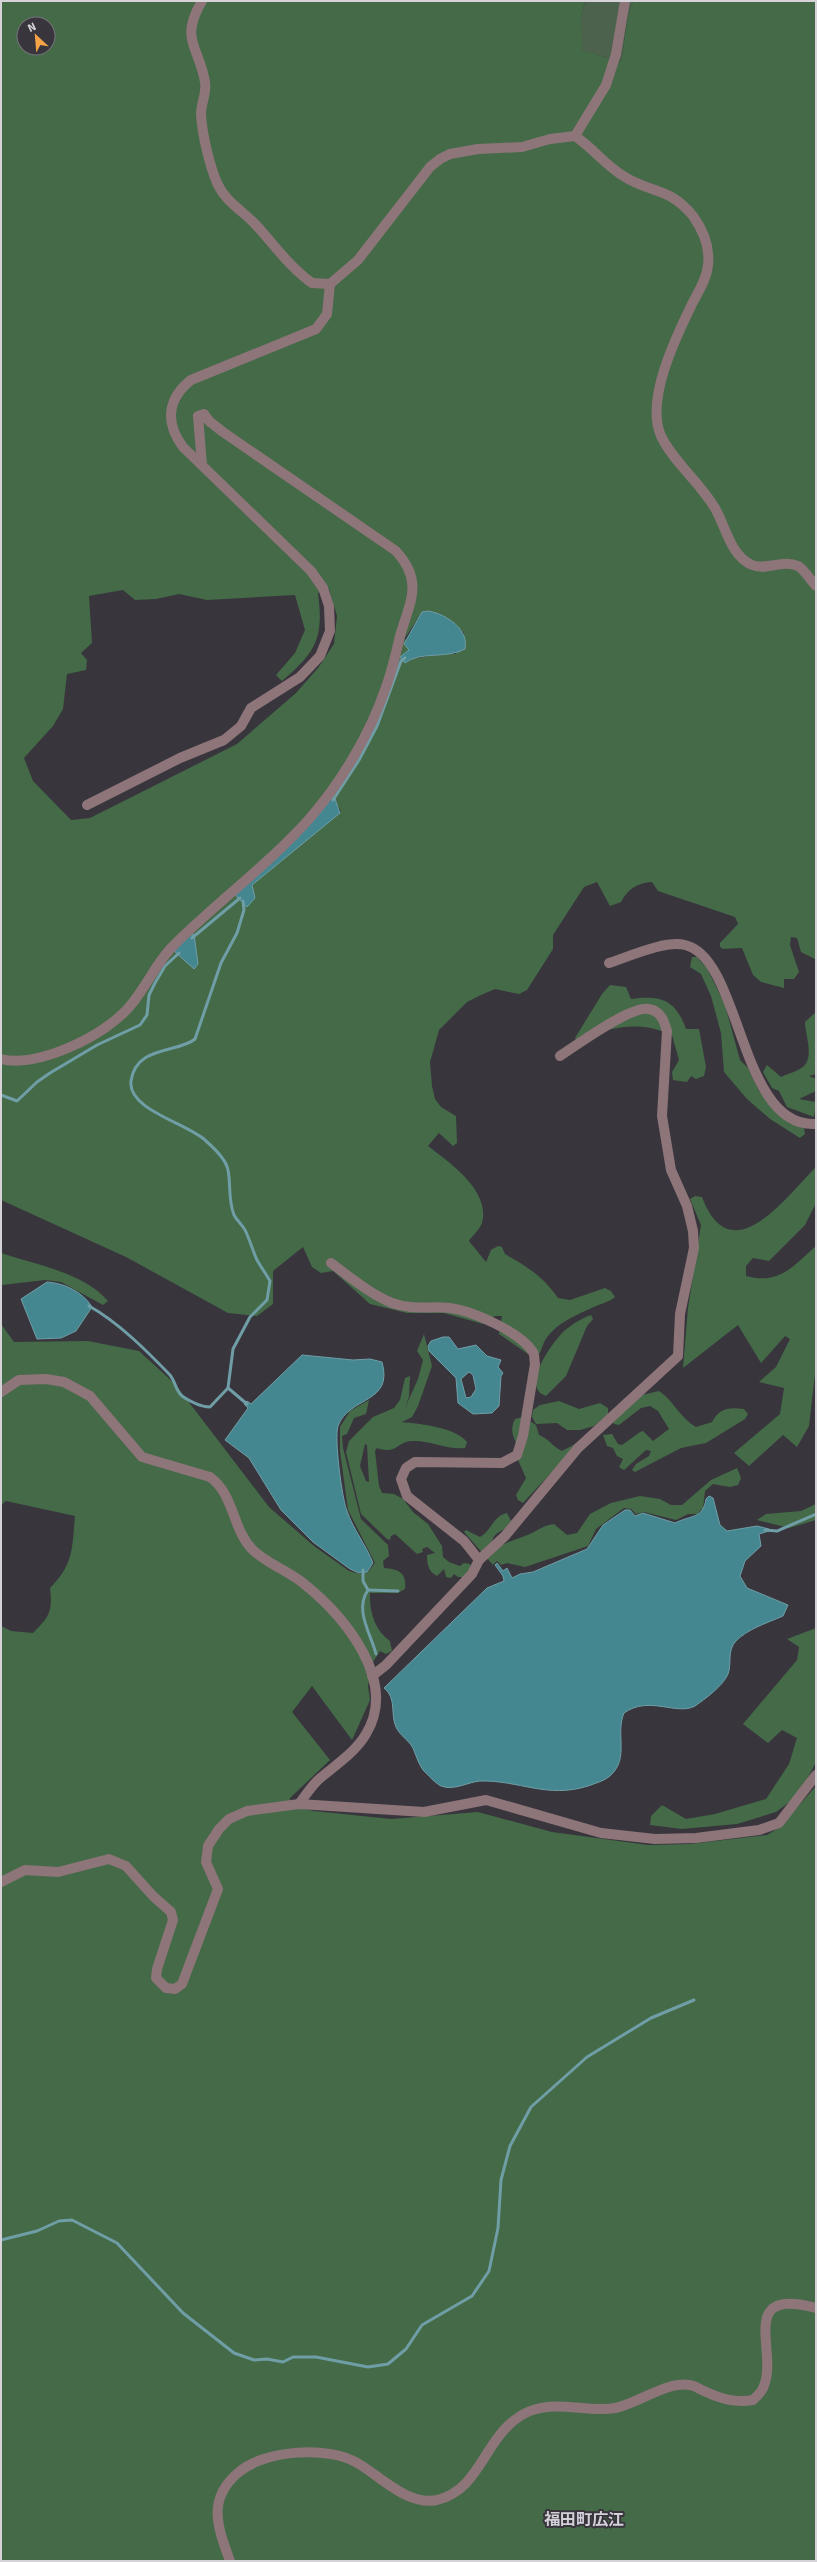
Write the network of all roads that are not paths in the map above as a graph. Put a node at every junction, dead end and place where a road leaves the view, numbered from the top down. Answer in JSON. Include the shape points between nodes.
{"nodes":[{"id":1,"x":202,"y":1,"type":"edge"},
{"id":2,"x":625,"y":1,"type":"edge"},
{"id":3,"x":575,"y":136,"type":"junction"},
{"id":4,"x":330,"y":284,"type":"junction"},
{"id":5,"x":202,"y":465,"type":"junction"},
{"id":6,"x":816,"y":586,"type":"edge"},
{"id":7,"x":87,"y":805,"type":"dead end"},
{"id":8,"x":609,"y":963,"type":"dead end"},
{"id":9,"x":560,"y":1056,"type":"dead end"},
{"id":10,"x":1,"y":1059,"type":"edge"},
{"id":11,"x":816,"y":1124,"type":"edge"},
{"id":12,"x":330,"y":1263,"type":"dead end"},
{"id":13,"x":1,"y":1392,"type":"edge"},
{"id":14,"x":479,"y":1560,"type":"junction"},
{"id":15,"x":372,"y":1676,"type":"junction"},
{"id":16,"x":816,"y":1775,"type":"edge"},
{"id":17,"x":299,"y":1804,"type":"junction"},
{"id":18,"x":1,"y":1882,"type":"edge"},
{"id":19,"x":816,"y":2308,"type":"edge"},
{"id":20,"x":230,"y":2561,"type":"edge"}],
"edges":[{"from":1,"to":4,"type":"street","via":[[193,20],[191,35],[193,49],[205,82],[201,114],[218,185],[226,198],[254,223],[308,280],[318,284]]},
{"from":2,"to":3,"type":"street","via":[[616,54],[606,85]]},
{"from":3,"to":4,"type":"street","via":[[550,139],[522,147],[478,149],[450,154],[440,159],[430,167],[358,260]]},
{"from":3,"to":6,"type":"street","via":[[625,178],[666,193],[693,216],[699,226],[709,252],[708,266],[702,285],[683,323],[659,390],[658,424],[661,436],[701,487],[716,510],[734,548],[745,560],[753,566],[784,563],[798,566]]},
{"from":4,"to":5,"type":"street","via":[[327,314],[316,330],[191,380],[180,388],[170,411],[170,424],[174,436],[183,448]]},
{"from":5,"to":7,"type":"street","via":[[311,571],[323,588],[330,606],[330,631],[320,656],[300,677],[251,708],[241,726],[224,740],[180,758]]},
{"from":5,"to":10,"type":"street","via":[[198,416],[204,414],[223,432],[396,551],[407,563],[414,581],[386,688],[364,737],[340,778],[310,818],[168,950],[124,1014],[55,1054],[21,1061]]},
{"from":8,"to":11,"type":"street","via":[[674,944],[684,944],[696,949],[711,964],[750,1064],[772,1100],[796,1121]]},
{"from":9,"to":14,"type":"street","via":[[603,1027],[637,1010],[648,1008],[656,1011],[663,1019],[667,1031],[662,1116],[671,1170],[687,1206],[694,1248],[680,1314],[678,1356],[578,1448],[505,1536]]},
{"from":12,"to":14,"type":"street","via":[[376,1295],[394,1303],[417,1308],[450,1308],[471,1314],[525,1343],[534,1353],[535,1364],[523,1436],[517,1456],[502,1462],[415,1462],[406,1468],[401,1479],[407,1496],[464,1541]]},
{"from":13,"to":15,"type":"street","via":[[10,1384],[29,1379],[64,1382],[77,1387],[90,1396],[142,1457],[205,1475],[220,1484],[245,1541],[255,1552],[301,1582],[341,1618],[357,1642]]},
{"from":14,"to":15,"type":"street","via":[[472,1574],[386,1665]]},
{"from":15,"to":17,"type":"street","via":[[376,1701],[366,1734],[356,1747],[316,1782]]},
{"from":16,"to":17,"type":"street","via":[[779,1823],[759,1830],[696,1838],[655,1838],[601,1833],[486,1800],[424,1812]]},
{"from":17,"to":18,"type":"street","via":[[239,1814],[229,1819],[213,1838],[208,1846],[206,1862],[218,1889],[182,1984],[175,1989],[166,1988],[156,1978],[156,1969],[173,1920],[172,1912],[153,1896],[126,1866],[109,1859],[58,1872],[25,1870]]},
{"from":19,"to":20,"type":"street","via":[[794,2303],[784,2304],[774,2307],[767,2317],[763,2388],[753,2400],[739,2402],[719,2398],[689,2385],[676,2385],[613,2408],[572,2406],[543,2408],[530,2412],[514,2421],[494,2441],[466,2484],[448,2496],[435,2500],[419,2500],[401,2492],[358,2463],[328,2454],[289,2453],[253,2462],[232,2478],[223,2489],[217,2506],[217,2524]]}]}
